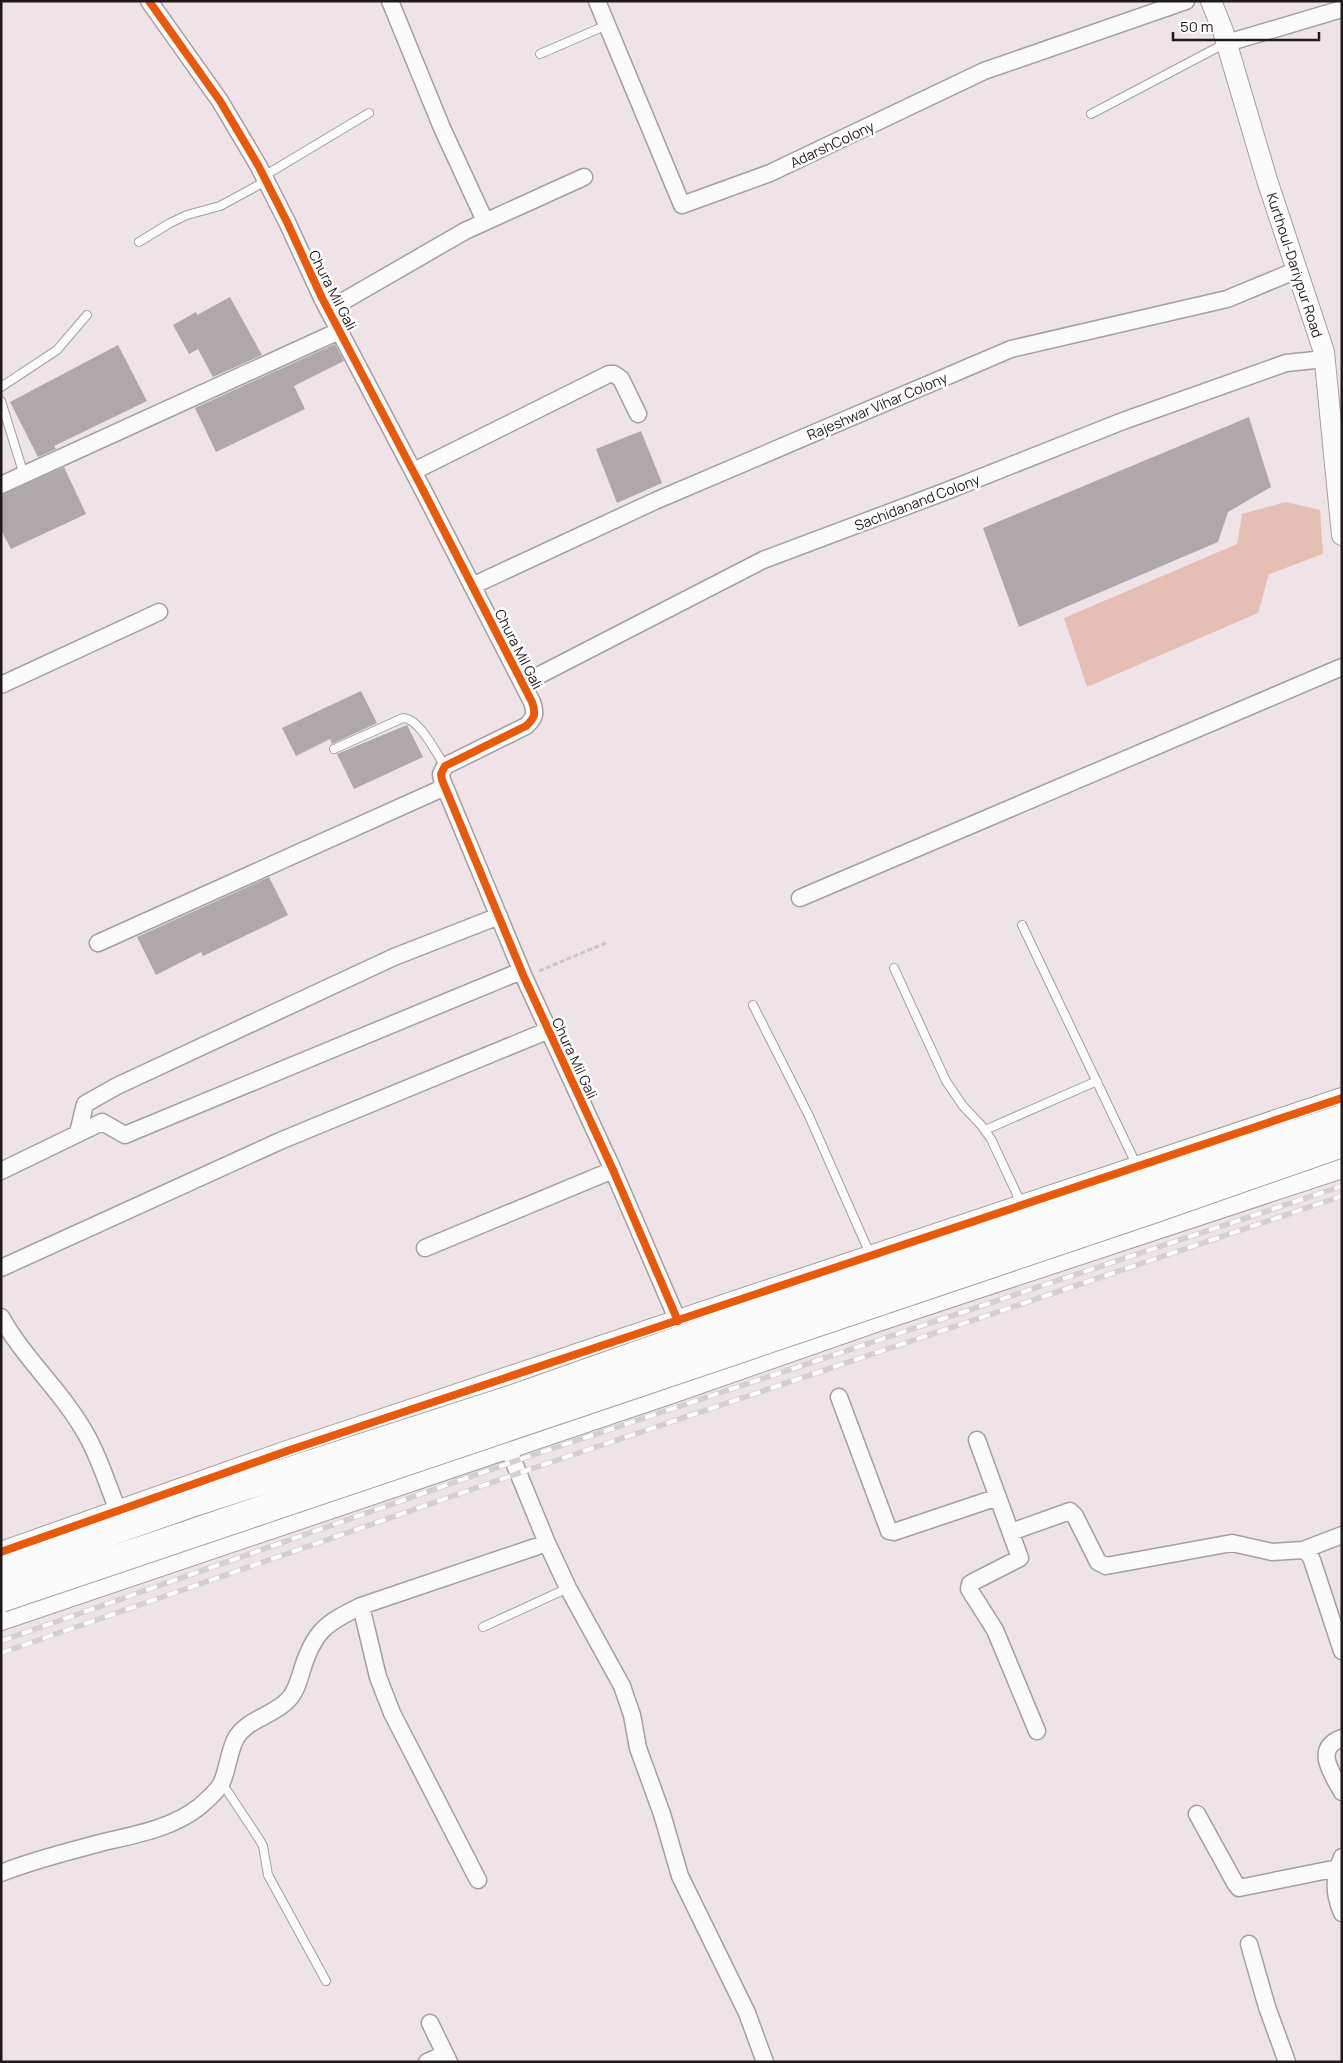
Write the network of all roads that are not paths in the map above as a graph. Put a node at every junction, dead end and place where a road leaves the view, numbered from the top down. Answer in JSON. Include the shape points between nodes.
{"nodes":[{"id":1,"x":149,"y":1,"type":"edge"},
{"id":2,"x":390,"y":1,"type":"edge"},
{"id":3,"x":597,"y":1,"type":"edge"},
{"id":4,"x":1186,"y":1,"type":"edge"},
{"id":5,"x":1211,"y":1,"type":"edge"},
{"id":6,"x":1342,"y":9,"type":"edge"},
{"id":7,"x":607,"y":25,"type":"junction"},
{"id":8,"x":1227,"y":43,"type":"junction"},
{"id":9,"x":540,"y":54,"type":"dead end"},
{"id":10,"x":369,"y":113,"type":"dead end"},
{"id":11,"x":1091,"y":114,"type":"dead end"},
{"id":12,"x":584,"y":177,"type":"dead end"},
{"id":13,"x":265,"y":179,"type":"junction"},
{"id":14,"x":485,"y":221,"type":"junction"},
{"id":15,"x":139,"y":242,"type":"dead end"},
{"id":16,"x":1297,"y":270,"type":"junction"},
{"id":17,"x":328,"y":310,"type":"junction"},
{"id":18,"x":86,"y":315,"type":"dead end"},
{"id":19,"x":339,"y":332,"type":"junction"},
{"id":20,"x":1325,"y":359,"type":"junction"},
{"id":21,"x":1,"y":386,"type":"edge"},
{"id":22,"x":1,"y":401,"type":"edge"},
{"id":23,"x":638,"y":414,"type":"dead end"},
{"id":24,"x":414,"y":472,"type":"junction"},
{"id":25,"x":24,"y":475,"type":"junction"},
{"id":26,"x":1,"y":485,"type":"edge"},
{"id":27,"x":1342,"y":535,"type":"edge"},
{"id":28,"x":472,"y":586,"type":"junction"},
{"id":29,"x":159,"y":612,"type":"dead end"},
{"id":30,"x":1342,"y":667,"type":"edge"},
{"id":31,"x":524,"y":682,"type":"junction"},
{"id":32,"x":1,"y":686,"type":"edge"},
{"id":33,"x":334,"y":749,"type":"dead end"},
{"id":34,"x":445,"y":766,"type":"junction"},
{"id":35,"x":445,"y":787,"type":"junction"},
{"id":36,"x":800,"y":898,"type":"dead end"},
{"id":37,"x":499,"y":916,"type":"junction"},
{"id":38,"x":1022,"y":925,"type":"dead end"},
{"id":39,"x":98,"y":943,"type":"dead end"},
{"id":40,"x":894,"y":968,"type":"dead end"},
{"id":41,"x":523,"y":974,"type":"junction"},
{"id":42,"x":754,"y":1005,"type":"dead end"},
{"id":43,"x":549,"y":1030,"type":"junction"},
{"id":44,"x":1097,"y":1080,"type":"junction"},
{"id":45,"x":1342,"y":1098,"type":"edge"},
{"id":46,"x":1342,"y":1119,"type":"edge"},
{"id":47,"x":985,"y":1130,"type":"junction"},
{"id":48,"x":78,"y":1133,"type":"junction"},
{"id":49,"x":1342,"y":1143,"type":"edge"},
{"id":50,"x":1137,"y":1166,"type":"junction"},
{"id":51,"x":1342,"y":1168,"type":"edge"},
{"id":52,"x":612,"y":1170,"type":"junction"},
{"id":53,"x":1,"y":1171,"type":"edge"},
{"id":54,"x":1022,"y":1205,"type":"junction"},
{"id":55,"x":425,"y":1248,"type":"dead end"},
{"id":56,"x":871,"y":1256,"type":"junction"},
{"id":57,"x":1,"y":1268,"type":"edge"},
{"id":58,"x":738,"y":1301,"type":"junction"},
{"id":59,"x":1,"y":1317,"type":"edge"},
{"id":60,"x":678,"y":1321,"type":"junction"},
{"id":61,"x":757,"y":1364,"type":"junction"},
{"id":62,"x":839,"y":1397,"type":"dead end"},
{"id":63,"x":977,"y":1440,"type":"dead end"},
{"id":64,"x":508,"y":1448,"type":"junction"},
{"id":65,"x":216,"y":1476,"type":"junction"},
{"id":66,"x":998,"y":1497,"type":"junction"},
{"id":67,"x":118,"y":1511,"type":"junction"},
{"id":68,"x":1011,"y":1532,"type":"junction"},
{"id":69,"x":1342,"y":1535,"type":"edge"},
{"id":70,"x":237,"y":1540,"type":"junction"},
{"id":71,"x":546,"y":1543,"type":"junction"},
{"id":72,"x":1303,"y":1550,"type":"junction"},
{"id":73,"x":1,"y":1552,"type":"edge"},
{"id":74,"x":1,"y":1570,"type":"edge"},
{"id":75,"x":568,"y":1588,"type":"junction"},
{"id":76,"x":1,"y":1598,"type":"edge"},
{"id":77,"x":361,"y":1606,"type":"junction"},
{"id":78,"x":1,"y":1620,"type":"edge"},
{"id":79,"x":483,"y":1627,"type":"dead end"},
{"id":80,"x":1342,"y":1651,"type":"edge"},
{"id":81,"x":1037,"y":1731,"type":"dead end"},
{"id":82,"x":1342,"y":1738,"type":"edge"},
{"id":83,"x":222,"y":1783,"type":"junction"},
{"id":84,"x":1342,"y":1792,"type":"edge"},
{"id":85,"x":1197,"y":1814,"type":"dead end"},
{"id":86,"x":1340,"y":1862,"type":"edge"},
{"id":87,"x":1,"y":1873,"type":"edge"},
{"id":88,"x":478,"y":1880,"type":"dead end"},
{"id":89,"x":1342,"y":1913,"type":"edge"},
{"id":90,"x":1249,"y":1944,"type":"dead end"},
{"id":91,"x":326,"y":1981,"type":"dead end"},
{"id":92,"x":430,"y":2023,"type":"dead end"},
{"id":93,"x":447,"y":2058,"type":"edge"},
{"id":94,"x":762,"y":2061,"type":"edge"},
{"id":95,"x":427,"y":2062,"type":"edge"},
{"id":96,"x":1287,"y":2062,"type":"edge"}],
"edges":[{"from":1,"to":13,"type":"street","name":"Chura Mil Gali","via":[[220,101]]},
{"from":2,"to":14,"type":"street","via":[[442,128]]},
{"from":3,"to":7,"type":"street","name":"AdarshColony"},
{"from":4,"to":7,"type":"street","name":"AdarshColony","via":[[984,71],[770,173],[682,205]]},
{"from":5,"to":8,"type":"street","name":"Kurthoul-Dariypur Road"},
{"from":6,"to":8,"type":"street"},
{"from":7,"to":9,"type":"lane"},
{"from":8,"to":11,"type":"lane"},
{"from":8,"to":16,"type":"street","name":"Kurthoul-Dariypur Road"},
{"from":10,"to":13,"type":"lane"},
{"from":12,"to":14,"type":"street"},
{"from":13,"to":15,"type":"lane","via":[[220,206],[187,215]]},
{"from":13,"to":17,"type":"street","name":"Chura Mil Gali"},
{"from":14,"to":17,"type":"street"},
{"from":16,"to":20,"type":"street","name":"Kurthoul-Dariypur Road"},
{"from":16,"to":28,"type":"street","name":"Rajeshwar Vihar Colony","via":[[1226,300],[1011,349],[655,501]]},
{"from":17,"to":19,"type":"street","name":"Chura Mil Gali"},
{"from":18,"to":21,"type":"lane","via":[[57,350]]},
{"from":19,"to":24,"type":"street","name":"Chura Mil Gali"},
{"from":19,"to":25,"type":"street"},
{"from":20,"to":27,"type":"street","name":"Kurthoul-Dariypur Road"},
{"from":20,"to":31,"type":"street","name":"Sachidanand Colony","via":[[1286,363],[1132,418],[763,560]]},
{"from":22,"to":25,"type":"lane"},
{"from":23,"to":24,"type":"street","via":[[621,379],[609,374]]},
{"from":24,"to":28,"type":"street","name":"Chura Mil Gali"},
{"from":25,"to":26,"type":"street"},
{"from":28,"to":31,"type":"street","name":"Chura Mil Gali"},
{"from":29,"to":32,"type":"street"},
{"from":30,"to":36,"type":"street"},
{"from":31,"to":34,"type":"street","name":"Chura Mil Gali","via":[[535,711],[532,721]]},
{"from":33,"to":34,"type":"lane","via":[[408,718],[416,724]]},
{"from":34,"to":35,"type":"street","name":"Chura Mil Gali","via":[[441,774]]},
{"from":35,"to":37,"type":"street","name":"Chura Mil Gali"},
{"from":35,"to":39,"type":"street"},
{"from":37,"to":41,"type":"street","name":"Chura Mil Gali"},
{"from":37,"to":48,"type":"street","via":[[394,957],[117,1086],[84,1104]]},
{"from":38,"to":44,"type":"lane"},
{"from":40,"to":47,"type":"lane","via":[[953,1094]]},
{"from":41,"to":43,"type":"street","name":"Chura Mil Gali"},
{"from":41,"to":48,"type":"street","via":[[125,1135],[102,1122]]},
{"from":42,"to":56,"type":"lane","via":[[809,1116]]},
{"from":43,"to":52,"type":"street","name":"Chura Mil Gali"},
{"from":43,"to":57,"type":"street","via":[[280,1141]]},
{"from":44,"to":47,"type":"lane"},
{"from":44,"to":50,"type":"lane"},
{"from":45,"to":50,"type":"street"},
{"from":46,"to":74,"type":"highway","bridge":true,"via":[[766,1310],[507,1401],[188,1504]]},
{"from":47,"to":54,"type":"lane"},
{"from":48,"to":53,"type":"street"},
{"from":49,"to":76,"type":"highway","bridge":true},
{"from":50,"to":54,"type":"street"},
{"from":51,"to":61,"type":"street"},
{"from":52,"to":55,"type":"street"},
{"from":52,"to":60,"type":"street","name":"Chura Mil Gali"},
{"from":54,"to":56,"type":"street"},
{"from":56,"to":58,"type":"street"},
{"from":58,"to":60,"type":"street"},
{"from":58,"to":61,"type":"street"},
{"from":59,"to":67,"type":"street","via":[[87,1435]]},
{"from":60,"to":65,"type":"street"},
{"from":61,"to":64,"type":"street"},
{"from":62,"to":66,"type":"street","via":[[889,1532]]},
{"from":63,"to":66,"type":"street"},
{"from":64,"to":70,"type":"street"},
{"from":64,"to":71,"type":"street"},
{"from":65,"to":67,"type":"street"},
{"from":65,"to":70,"type":"street"},
{"from":66,"to":68,"type":"street"},
{"from":67,"to":73,"type":"street"},
{"from":68,"to":72,"type":"street","via":[[1070,1511],[1102,1566],[1232,1543],[1272,1552]]},
{"from":68,"to":81,"type":"street","via":[[1019,1560],[973,1582],[969,1589],[995,1630]]},
{"from":69,"to":72,"type":"street"},
{"from":70,"to":78,"type":"street"},
{"from":71,"to":75,"type":"street"},
{"from":71,"to":77,"type":"street"},
{"from":72,"to":80,"type":"street","via":[[1312,1560]]},
{"from":75,"to":79,"type":"lane"},
{"from":75,"to":94,"type":"street","via":[[628,1700],[638,1748],[680,1876],[747,2013]]},
{"from":77,"to":83,"type":"street","via":[[338,1617],[316,1636],[292,1695],[242,1731],[233,1746]]},
{"from":77,"to":88,"type":"street","via":[[378,1677],[392,1713]]},
{"from":82,"to":84,"type":"street","via":[[1327,1748],[1326,1755]]},
{"from":83,"to":87,"type":"street","via":[[198,1807],[160,1827],[30,1862]]},
{"from":83,"to":91,"type":"lane","via":[[263,1846],[268,1875]]},
{"from":85,"to":86,"type":"street","via":[[1239,1888]]},
{"from":86,"to":89,"type":"street","via":[[1334,1891]]},
{"from":90,"to":96,"type":"street"},
{"from":92,"to":93,"type":"street"},
{"from":93,"to":95,"type":"street"}]}
